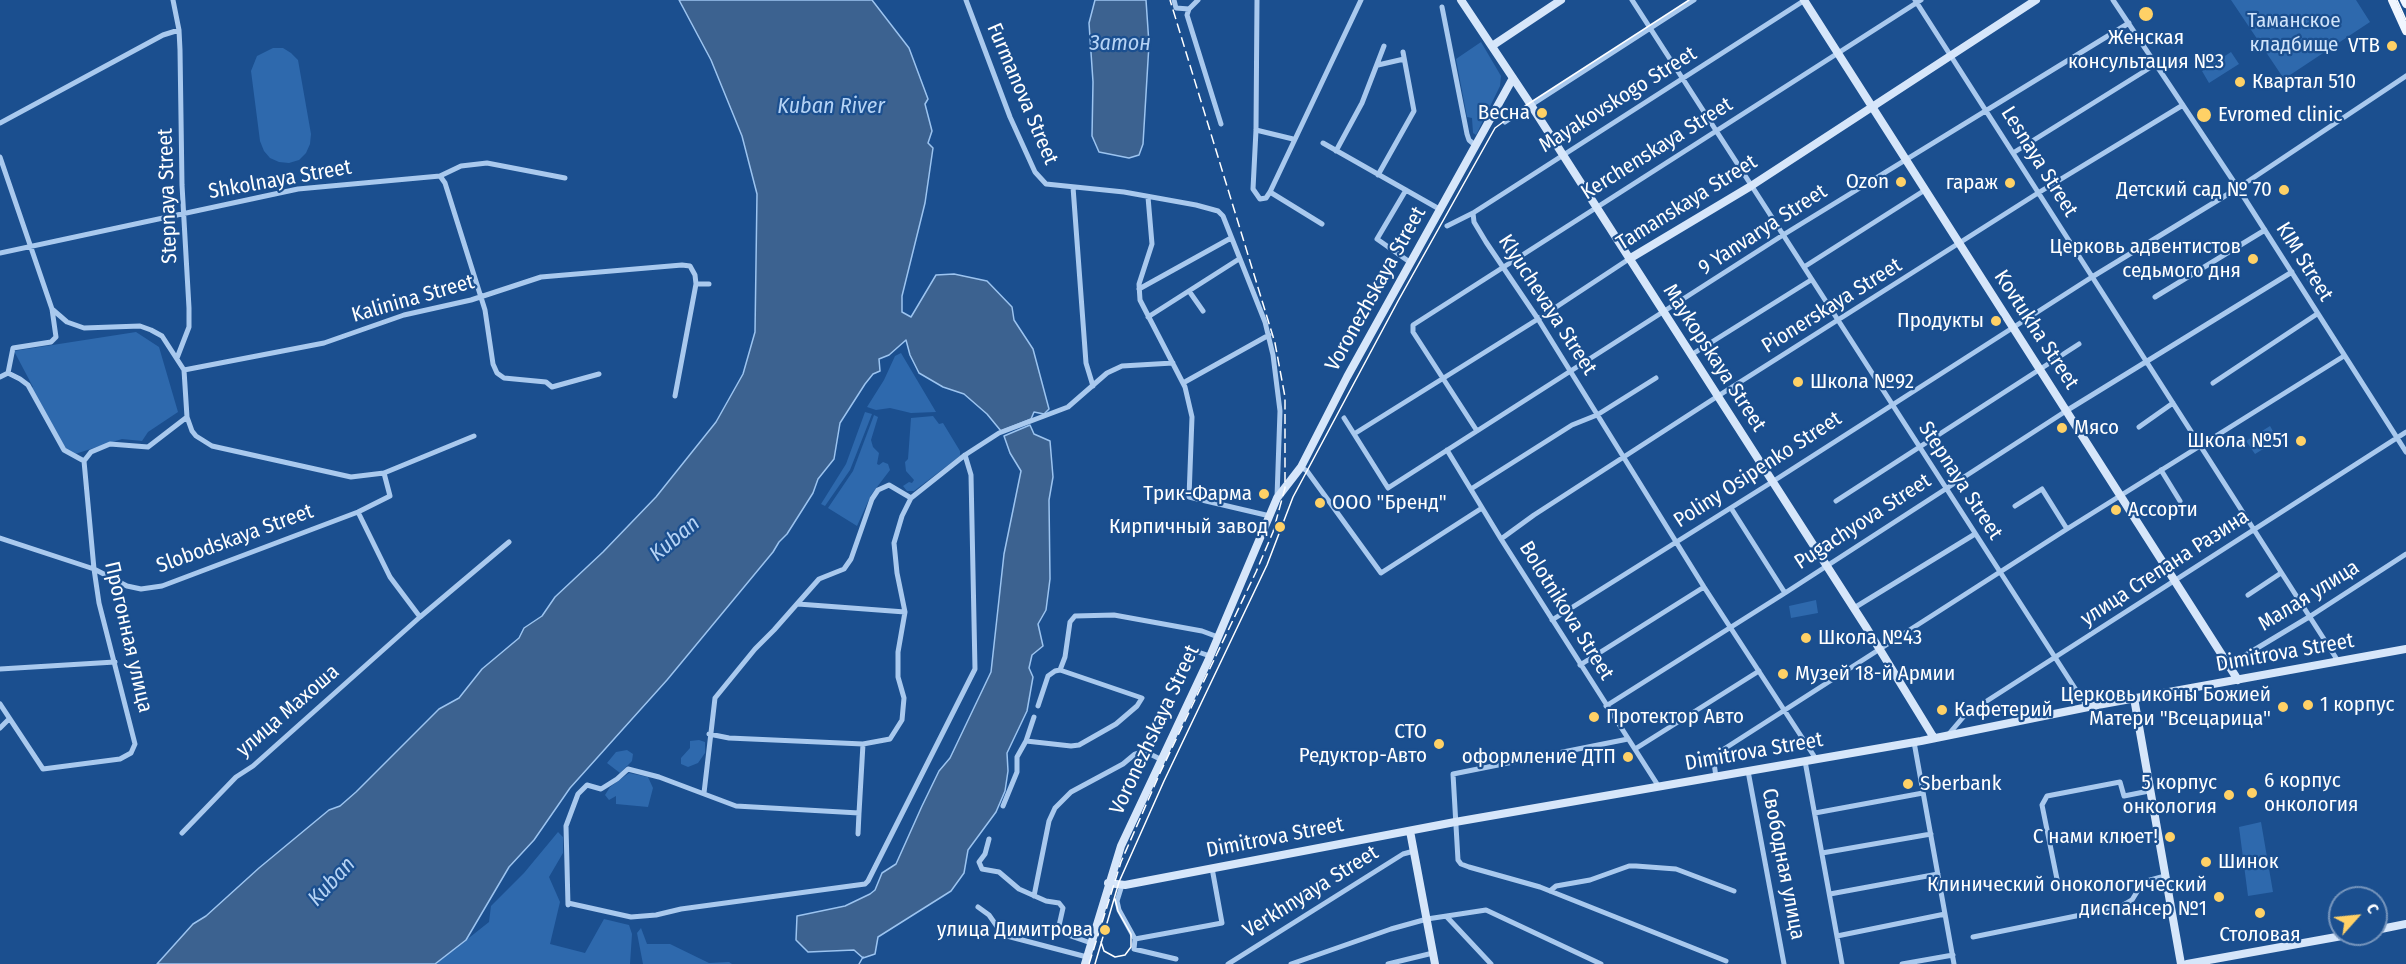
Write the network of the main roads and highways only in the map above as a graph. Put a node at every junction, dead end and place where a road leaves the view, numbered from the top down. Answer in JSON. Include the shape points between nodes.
{"nodes":[{"id":1,"x":2392,"y":0,"type":"edge"},
{"id":2,"x":2406,"y":31,"type":"edge"}],
"edges":[{"from":1,"to":2,"type":"main road"}]}
